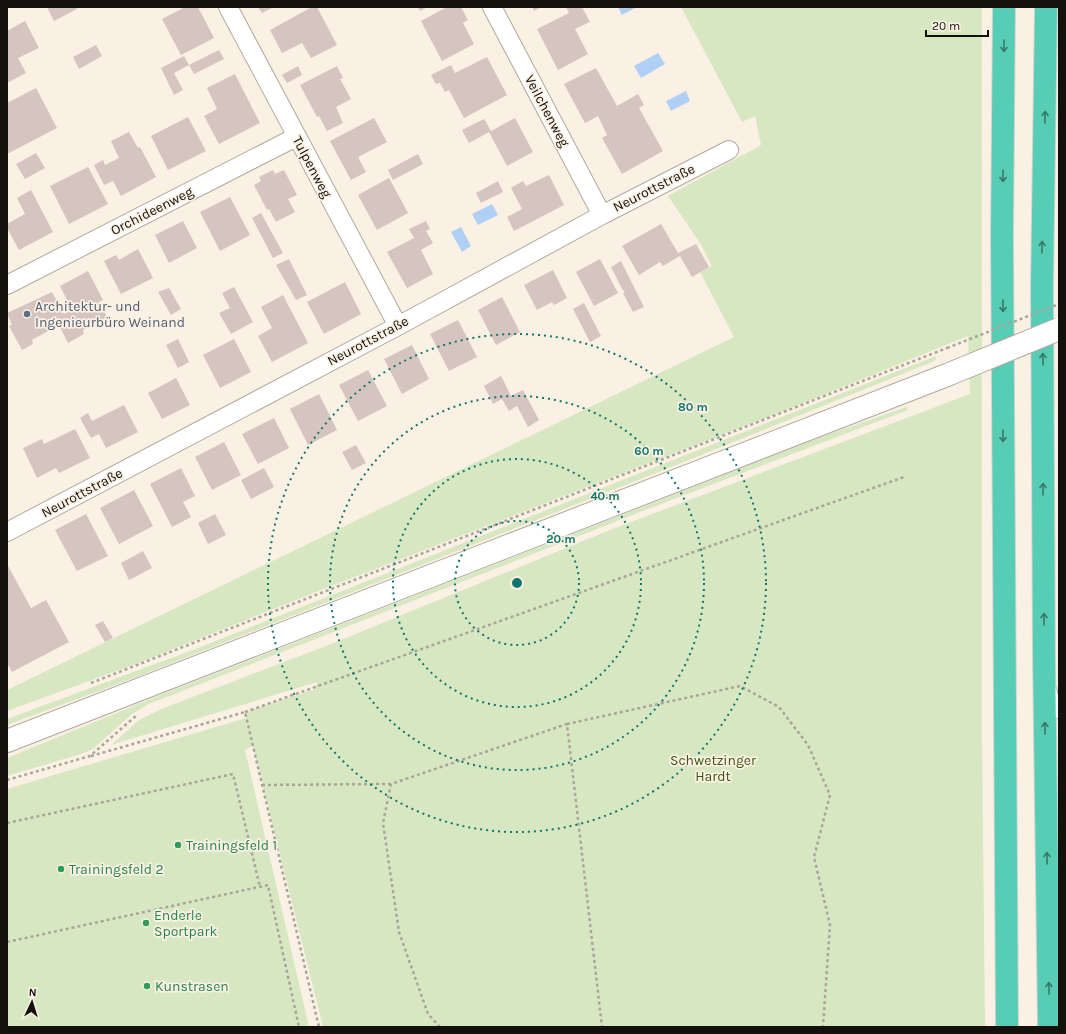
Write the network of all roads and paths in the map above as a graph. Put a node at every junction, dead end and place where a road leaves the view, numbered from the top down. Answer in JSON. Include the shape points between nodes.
{"nodes":[{"id":1,"x":228,"y":7,"type":"edge"},
{"id":2,"x":492,"y":7,"type":"edge"},
{"id":3,"x":1004,"y":7,"type":"edge"},
{"id":4,"x":1046,"y":7,"type":"edge"},
{"id":5,"x":296,"y":137,"type":"junction"},
{"id":6,"x":729,"y":150,"type":"dead end"},
{"id":7,"x":602,"y":215,"type":"junction"},
{"id":8,"x":7,"y":285,"type":"edge"},
{"id":9,"x":1059,"y":304,"type":"edge"},
{"id":10,"x":398,"y":326,"type":"junction"},
{"id":11,"x":1059,"y":330,"type":"edge"},
{"id":12,"x":904,"y":477,"type":"dead end"},
{"id":13,"x":7,"y":532,"type":"edge"},
{"id":14,"x":1044,"y":658,"type":"junction"},
{"id":15,"x":88,"y":684,"type":"dead end"},
{"id":16,"x":245,"y":712,"type":"junction"},
{"id":17,"x":1059,"y":714,"type":"edge"},
{"id":18,"x":567,"y":724,"type":"junction"},
{"id":19,"x":7,"y":741,"type":"edge"},
{"id":20,"x":90,"y":756,"type":"dead end"},
{"id":21,"x":392,"y":784,"type":"junction"},
{"id":22,"x":262,"y":785,"type":"junction"},
{"id":23,"x":7,"y":823,"type":"edge"},
{"id":24,"x":260,"y":887,"type":"junction"},
{"id":25,"x":7,"y":942,"type":"edge"},
{"id":26,"x":300,"y":1027,"type":"edge"},
{"id":27,"x":319,"y":1027,"type":"edge"},
{"id":28,"x":440,"y":1027,"type":"edge"},
{"id":29,"x":602,"y":1027,"type":"edge"},
{"id":30,"x":822,"y":1027,"type":"edge"},
{"id":31,"x":1007,"y":1027,"type":"edge"},
{"id":32,"x":1049,"y":1027,"type":"edge"}],
"edges":[{"from":1,"to":5,"type":"street","name":"Tulpenweg"},
{"from":2,"to":7,"type":"street","name":"Veilchenweg"},
{"from":3,"to":31,"type":"highway","one_way":true,"via":[[1002,274]]},
{"from":14,"to":4,"type":"highway","one_way":true,"via":[[1042,286]]},
{"from":5,"to":8,"type":"street","name":"Orchideenweg"},
{"from":5,"to":10,"type":"street","name":"Tulpenweg"},
{"from":6,"to":7,"type":"street","name":"Neurottstraße"},
{"from":7,"to":10,"type":"street","name":"Neurottstraße"},
{"from":9,"to":15,"type":"path","bridge":true},
{"from":10,"to":13,"type":"street","name":"Neurottstraße"},
{"from":11,"to":19,"type":"street","bridge":true},
{"from":12,"to":16,"type":"path"},
{"from":14,"to":17,"type":"lane"},
{"from":32,"to":14,"type":"highway","one_way":true},
{"from":16,"to":20,"type":"path"},
{"from":16,"to":22,"type":"path"},
{"from":18,"to":21,"type":"path"},
{"from":18,"to":29,"type":"path"},
{"from":18,"to":30,"type":"path","via":[[740,686],[779,707],[808,745],[830,795],[814,857],[830,925]]},
{"from":21,"to":22,"type":"path"},
{"from":21,"to":28,"type":"path","via":[[383,823],[399,932],[428,1014]]},
{"from":22,"to":27,"type":"path"},
{"from":23,"to":24,"type":"path","via":[[233,774]]},
{"from":24,"to":25,"type":"path"},
{"from":24,"to":26,"type":"path","via":[[268,885]]}]}
